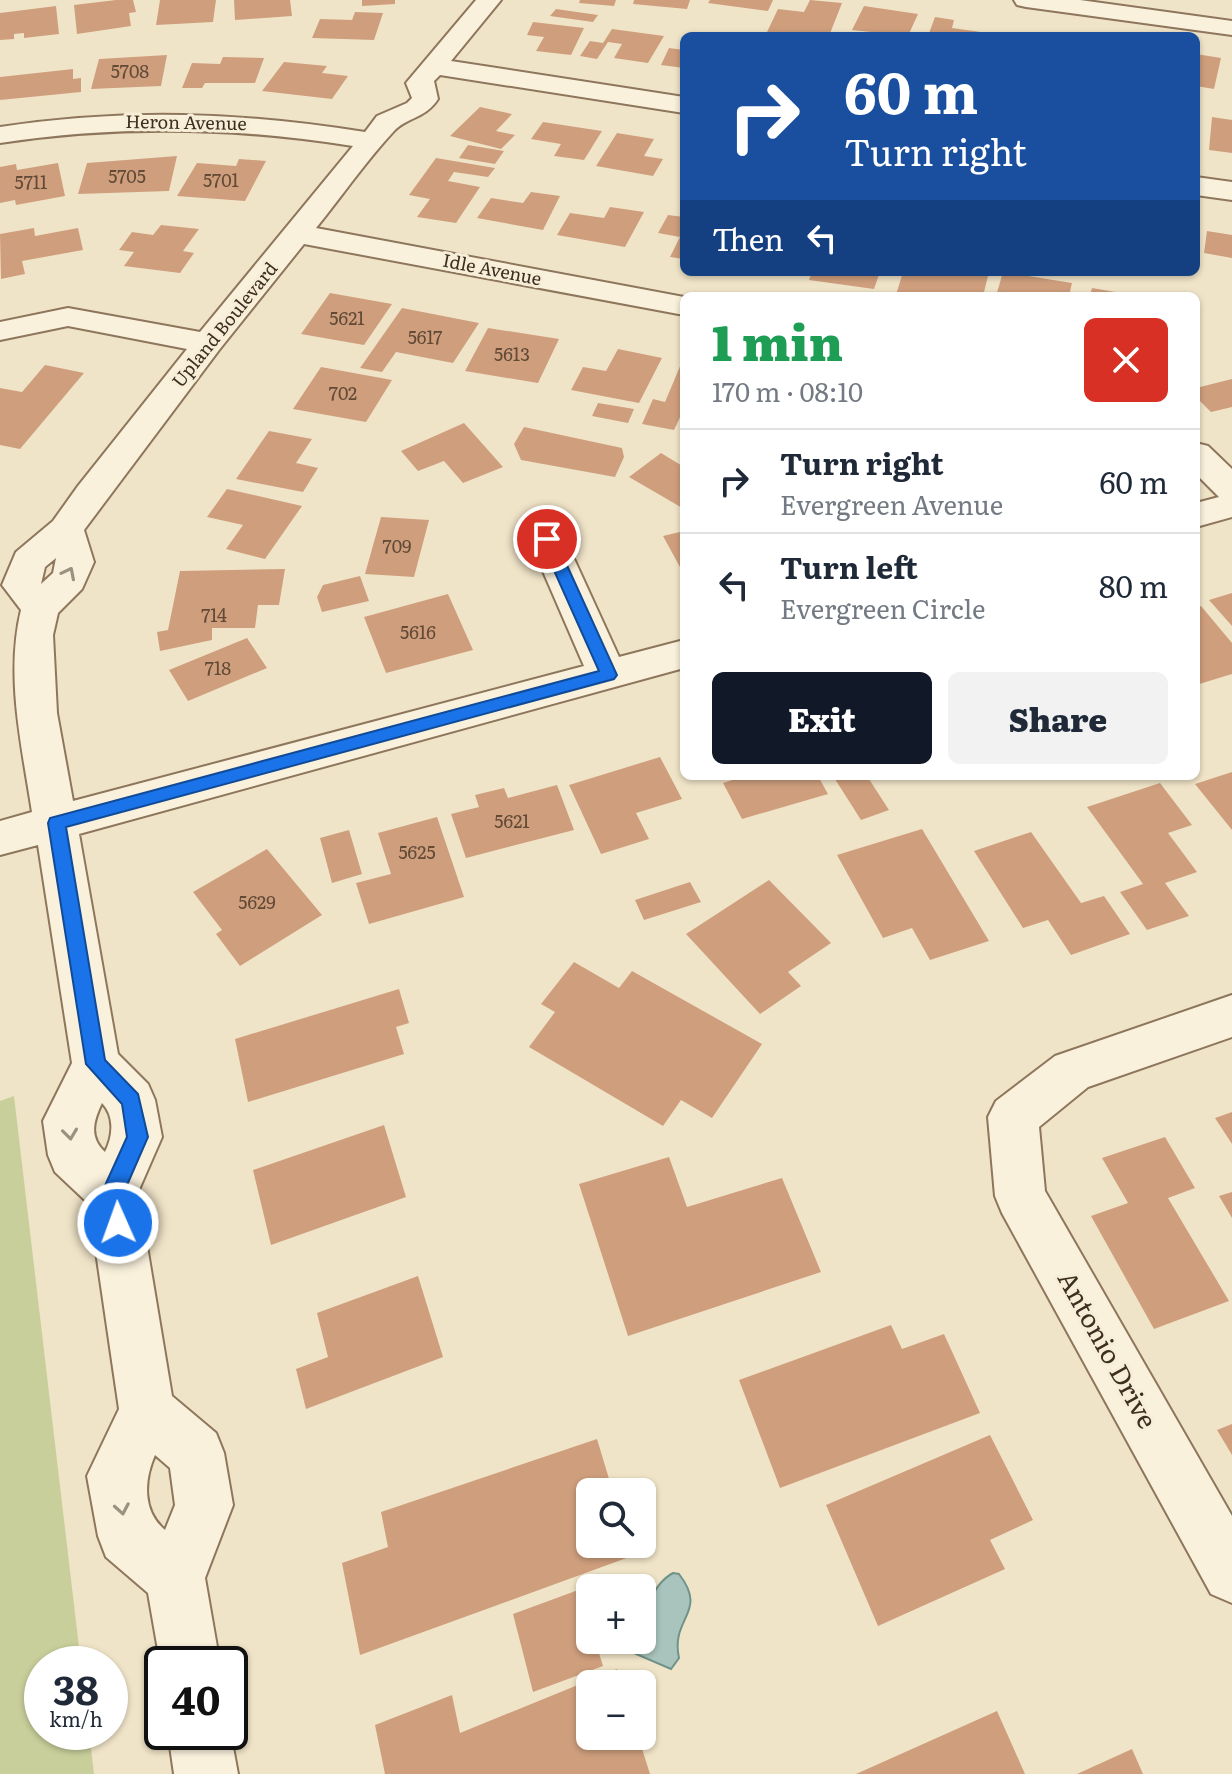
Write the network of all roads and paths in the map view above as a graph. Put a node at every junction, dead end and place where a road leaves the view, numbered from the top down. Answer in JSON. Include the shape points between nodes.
{"nodes":[{"id":1,"x":489,"y":0,"type":"edge"},
{"id":2,"x":1026,"y":0,"type":"edge"},
{"id":3,"x":1232,"y":28,"type":"edge"},
{"id":4,"x":428,"y":74,"type":"junction"},
{"id":5,"x":680,"y":105,"type":"edge"},
{"id":6,"x":379,"y":132,"type":"junction"},
{"id":7,"x":0,"y":135,"type":"edge"},
{"id":8,"x":1200,"y":187,"type":"edge"},
{"id":9,"x":1232,"y":191,"type":"edge"},
{"id":10,"x":299,"y":234,"type":"junction"},
{"id":11,"x":680,"y":305,"type":"edge"},
{"id":12,"x":0,"y":331,"type":"edge"},
{"id":13,"x":208,"y":343,"type":"junction"},
{"id":14,"x":1200,"y":458,"type":"edge"},
{"id":15,"x":1232,"y":489,"type":"edge"},
{"id":16,"x":1232,"y":505,"type":"edge"},
{"id":17,"x":1200,"y":514,"type":"edge"},
{"id":18,"x":547,"y":539,"type":"dead end"},
{"id":19,"x":680,"y":655,"type":"edge"},
{"id":20,"x":608,"y":675,"type":"junction"},
{"id":21,"x":57,"y":823,"type":"junction"},
{"id":22,"x":0,"y":838,"type":"edge"},
{"id":23,"x":1232,"y":1016,"type":"edge"},
{"id":24,"x":96,"y":1064,"type":"junction"},
{"id":25,"x":113,"y":1192,"type":"junction"},
{"id":26,"x":147,"y":1411,"type":"junction"},
{"id":27,"x":1232,"y":1573,"type":"edge"},
{"id":28,"x":175,"y":1578,"type":"junction"},
{"id":29,"x":186,"y":1646,"type":"edge"},
{"id":30,"x":202,"y":1750,"type":"edge"},
{"id":31,"x":206,"y":1774,"type":"edge"}],
"edges":[{"from":1,"to":4,"type":"street","name":"Upland Boulevard"},
{"from":2,"to":3,"type":"street"},
{"from":4,"to":5,"type":"street"},
{"from":4,"to":6,"type":"street","name":"Upland Boulevard","via":[[425,99]]},
{"from":6,"to":7,"type":"street","name":"Heron Avenue","via":[[175,120],[79,124]]},
{"from":6,"to":10,"type":"street","name":"Upland Boulevard"},
{"from":8,"to":9,"type":"street"},
{"from":10,"to":11,"type":"street","name":"Idle Avenue"},
{"from":10,"to":13,"type":"street","name":"Upland Boulevard"},
{"from":12,"to":13,"type":"street","via":[[68,317]]},
{"from":13,"to":21,"type":"street","name":"Upland Boulevard","via":[[66,530],[76,562],[69,580],[40,608],[34,635],[37,713]]},
{"from":14,"to":15,"type":"street"},
{"from":16,"to":17,"type":"street"},
{"from":18,"to":20,"type":"street"},
{"from":19,"to":20,"type":"street"},
{"from":20,"to":21,"type":"street"},
{"from":21,"to":22,"type":"street"},
{"from":21,"to":24,"type":"street","name":"Upland Boulevard"},
{"from":23,"to":27,"type":"street","name":"Antonio Drive","via":[[1072,1071],[1013,1117],[1020,1196]]},
{"from":24,"to":25,"type":"street","via":[[131,1100],[137,1137]]},
{"from":24,"to":25,"type":"street","one_way":true,"via":[[68,1121],[73,1155]]},
{"from":25,"to":26,"type":"street"},
{"from":26,"to":28,"type":"street","via":[[196,1453],[204,1505]]},
{"from":26,"to":28,"type":"street","one_way":true,"via":[[116,1476],[127,1536]]},
{"from":28,"to":29,"type":"street"},
{"from":30,"to":31,"type":"street"}]}
